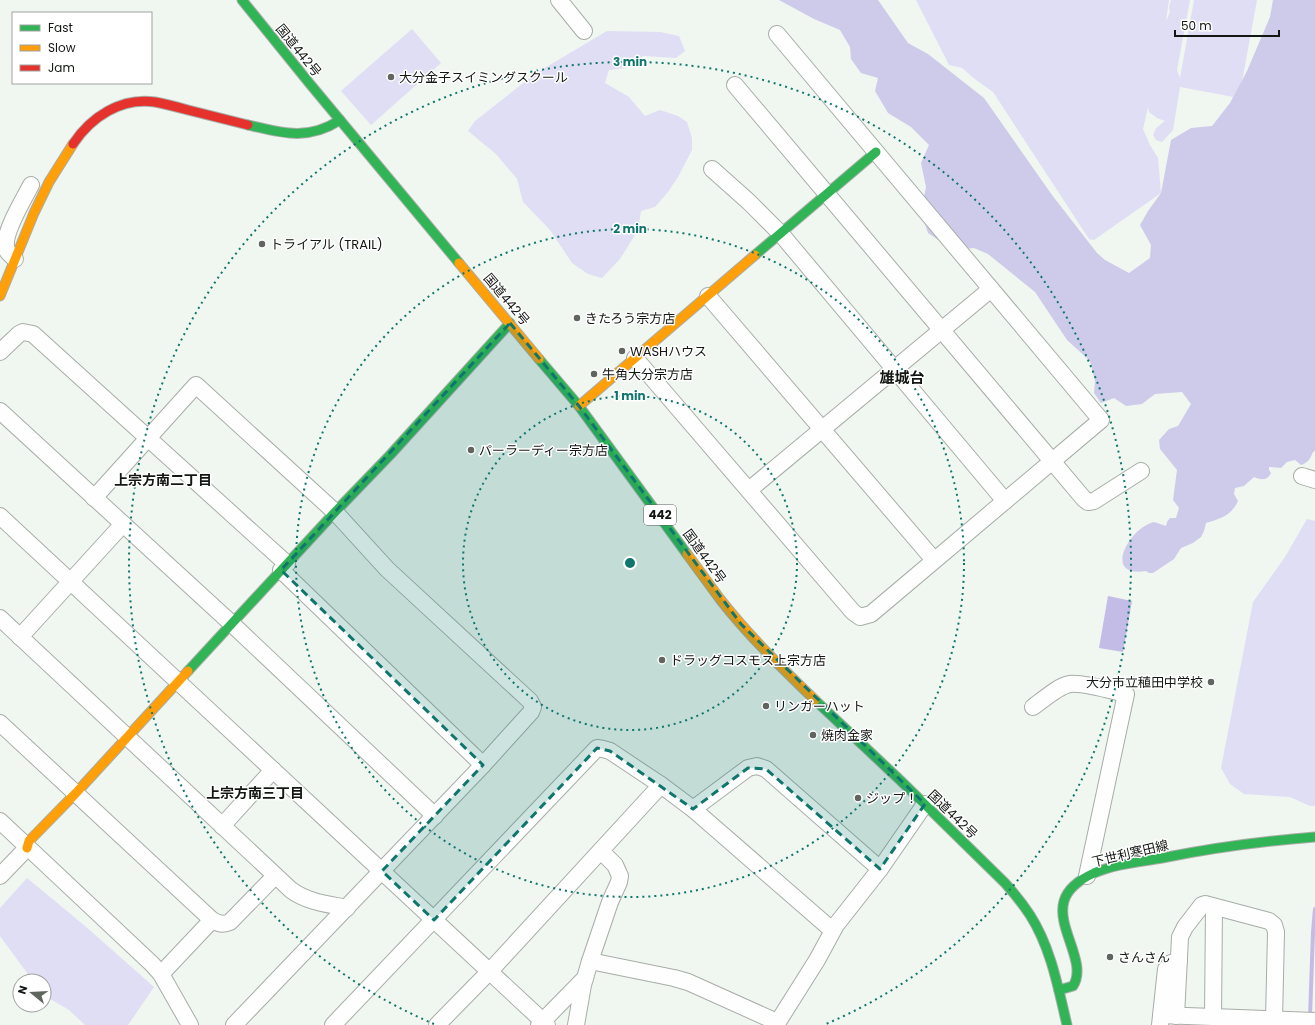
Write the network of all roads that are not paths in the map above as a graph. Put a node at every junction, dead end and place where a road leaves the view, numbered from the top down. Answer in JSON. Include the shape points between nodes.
{"nodes":[{"id":1,"x":242,"y":0,"type":"edge"},
{"id":2,"x":559,"y":0,"type":"edge"},
{"id":3,"x":584,"y":31,"type":"dead end"},
{"id":4,"x":777,"y":34,"type":"dead end"},
{"id":5,"x":735,"y":85,"type":"dead end"},
{"id":6,"x":340,"y":120,"type":"junction"},
{"id":7,"x":876,"y":152,"type":"junction"},
{"id":8,"x":712,"y":169,"type":"dead end"},
{"id":9,"x":32,"y":185,"type":"dead end"},
{"id":10,"x":827,"y":194,"type":"junction"},
{"id":11,"x":781,"y":234,"type":"junction"},
{"id":12,"x":15,"y":259,"type":"junction"},
{"id":13,"x":991,"y":289,"type":"junction"},
{"id":14,"x":0,"y":296,"type":"edge"},
{"id":15,"x":708,"y":296,"type":"junction"},
{"id":16,"x":510,"y":323,"type":"junction"},
{"id":17,"x":941,"y":330,"type":"junction"},
{"id":18,"x":0,"y":352,"type":"edge"},
{"id":19,"x":635,"y":358,"type":"junction"},
{"id":20,"x":894,"y":369,"type":"junction"},
{"id":21,"x":579,"y":406,"type":"junction"},
{"id":22,"x":0,"y":411,"type":"edge"},
{"id":23,"x":822,"y":430,"type":"junction"},
{"id":24,"x":148,"y":438,"type":"junction"},
{"id":25,"x":1052,"y":461,"type":"junction"},
{"id":26,"x":1141,"y":471,"type":"dead end"},
{"id":27,"x":750,"y":490,"type":"junction"},
{"id":28,"x":94,"y":498,"type":"junction"},
{"id":29,"x":1005,"y":500,"type":"junction"},
{"id":30,"x":335,"y":512,"type":"junction"},
{"id":31,"x":0,"y":516,"type":"edge"},
{"id":32,"x":123,"y":524,"type":"junction"},
{"id":33,"x":934,"y":560,"type":"junction"},
{"id":34,"x":284,"y":567,"type":"junction"},
{"id":35,"x":71,"y":582,"type":"junction"},
{"id":36,"x":0,"y":618,"type":"edge"},
{"id":37,"x":232,"y":624,"type":"junction"},
{"id":38,"x":20,"y":637,"type":"junction"},
{"id":39,"x":178,"y":682,"type":"junction"},
{"id":40,"x":1033,"y":707,"type":"dead end"},
{"id":41,"x":0,"y":723,"type":"edge"},
{"id":42,"x":127,"y":737,"type":"junction"},
{"id":43,"x":483,"y":765,"type":"junction"},
{"id":44,"x":273,"y":770,"type":"junction"},
{"id":45,"x":661,"y":785,"type":"junction"},
{"id":46,"x":76,"y":793,"type":"junction"},
{"id":47,"x":925,"y":804,"type":"junction"},
{"id":48,"x":693,"y":810,"type":"junction"},
{"id":49,"x":435,"y":816,"type":"junction"},
{"id":50,"x":0,"y":821,"type":"edge"},
{"id":51,"x":222,"y":826,"type":"junction"},
{"id":52,"x":1315,"y":837,"type":"edge"},
{"id":53,"x":27,"y":848,"type":"junction"},
{"id":54,"x":601,"y":851,"type":"junction"},
{"id":55,"x":880,"y":869,"type":"junction"},
{"id":56,"x":382,"y":871,"type":"junction"},
{"id":57,"x":0,"y":876,"type":"edge"},
{"id":58,"x":276,"y":876,"type":"junction"},
{"id":59,"x":1087,"y":876,"type":"junction"},
{"id":60,"x":1214,"y":907,"type":"junction"},
{"id":61,"x":347,"y":908,"type":"junction"},
{"id":62,"x":212,"y":920,"type":"junction"},
{"id":63,"x":434,"y":920,"type":"junction"},
{"id":64,"x":832,"y":930,"type":"junction"},
{"id":65,"x":590,"y":962,"type":"junction"},
{"id":66,"x":490,"y":971,"type":"junction"},
{"id":67,"x":161,"y":974,"type":"junction"},
{"id":68,"x":585,"y":978,"type":"junction"},
{"id":69,"x":1059,"y":990,"type":"junction"},
{"id":70,"x":1213,"y":1017,"type":"junction"},
{"id":71,"x":1166,"y":1019,"type":"edge"},
{"id":72,"x":1274,"y":1020,"type":"junction"},
{"id":73,"x":1240,"y":1022,"type":"edge"},
{"id":74,"x":1315,"y":1022,"type":"edge"},
{"id":75,"x":543,"y":1024,"type":"edge"},
{"id":76,"x":777,"y":1024,"type":"edge"},
{"id":77,"x":190,"y":1025,"type":"edge"},
{"id":78,"x":234,"y":1025,"type":"edge"},
{"id":79,"x":333,"y":1025,"type":"edge"},
{"id":80,"x":437,"y":1025,"type":"edge"},
{"id":81,"x":576,"y":1025,"type":"edge"},
{"id":82,"x":1067,"y":1025,"type":"edge"}],
"edges":[{"from":1,"to":6,"type":"main road","name":"国道442号","number":"442"},
{"from":2,"to":3,"type":"street"},
{"from":4,"to":7,"type":"street"},
{"from":5,"to":10,"type":"street"},
{"from":6,"to":12,"type":"main road","via":[[322,130],[292,134],[155,102],[135,102],[110,110],[95,118],[86,127],[51,178]]},
{"from":6,"to":16,"type":"main road","name":"国道442号","number":"442"},
{"from":7,"to":10,"type":"main road"},
{"from":7,"to":13,"type":"street"},
{"from":8,"to":11,"type":"street"},
{"from":9,"to":12,"type":"street","via":[[6,238],[8,252]]},
{"from":10,"to":11,"type":"main road"},
{"from":10,"to":17,"type":"street"},
{"from":11,"to":15,"type":"main road"},
{"from":11,"to":20,"type":"street"},
{"from":12,"to":14,"type":"main road"},
{"from":13,"to":17,"type":"street"},
{"from":13,"to":25,"type":"street","via":[[1100,420]]},
{"from":15,"to":19,"type":"main road"},
{"from":15,"to":23,"type":"street"},
{"from":16,"to":21,"type":"main road","name":"国道442号","number":"442"},
{"from":16,"to":30,"type":"main road"},
{"from":17,"to":20,"type":"street"},
{"from":17,"to":25,"type":"street"},
{"from":18,"to":24,"type":"street","via":[[18,334],[33,334]]},
{"from":19,"to":21,"type":"main road"},
{"from":19,"to":27,"type":"street"},
{"from":20,"to":23,"type":"street"},
{"from":20,"to":29,"type":"street"},
{"from":21,"to":47,"type":"main road","name":"国道442号","number":"442","via":[[741,624],[807,692]]},
{"from":22,"to":28,"type":"street"},
{"from":23,"to":27,"type":"street"},
{"from":23,"to":33,"type":"street"},
{"from":24,"to":28,"type":"street"},
{"from":24,"to":30,"type":"street","via":[[196,386]]},
{"from":24,"to":34,"type":"street"},
{"from":25,"to":26,"type":"street","via":[[1088,502],[1094,501]]},
{"from":25,"to":29,"type":"street"},
{"from":27,"to":33,"type":"street","via":[[853,612],[860,617],[871,614]]},
{"from":28,"to":32,"type":"street"},
{"from":29,"to":33,"type":"street"},
{"from":30,"to":34,"type":"main road"},
{"from":30,"to":43,"type":"street","via":[[387,570],[530,701],[533,707],[531,712]]},
{"from":31,"to":35,"type":"street"},
{"from":32,"to":35,"type":"street"},
{"from":32,"to":37,"type":"street"},
{"from":34,"to":37,"type":"main road"},
{"from":34,"to":43,"type":"street"},
{"from":35,"to":38,"type":"street"},
{"from":35,"to":39,"type":"street"},
{"from":36,"to":38,"type":"street"},
{"from":37,"to":39,"type":"main road"},
{"from":37,"to":49,"type":"street"},
{"from":38,"to":42,"type":"street"},
{"from":39,"to":42,"type":"main road"},
{"from":39,"to":44,"type":"street"},
{"from":40,"to":59,"type":"street","via":[[1070,684],[1126,694]]},
{"from":41,"to":46,"type":"street"},
{"from":42,"to":46,"type":"main road"},
{"from":42,"to":51,"type":"street"},
{"from":43,"to":49,"type":"street"},
{"from":44,"to":51,"type":"street"},
{"from":44,"to":56,"type":"street"},
{"from":45,"to":48,"type":"street"},
{"from":45,"to":54,"type":"street"},
{"from":45,"to":63,"type":"street","via":[[610,751],[597,748]]},
{"from":46,"to":53,"type":"main road","via":[[29,841]]},
{"from":46,"to":62,"type":"street"},
{"from":47,"to":55,"type":"street"},
{"from":47,"to":69,"type":"main road","name":"国道442号","number":"442","via":[[1005,883],[1028,910],[1052,961]]},
{"from":48,"to":55,"type":"street","via":[[748,768],[757,766],[766,769]]},
{"from":48,"to":64,"type":"street"},
{"from":49,"to":56,"type":"street"},
{"from":50,"to":53,"type":"street"},
{"from":51,"to":58,"type":"street"},
{"from":52,"to":59,"type":"main road","name":"下世利寒田線","via":[[1250,844],[1144,861]]},
{"from":53,"to":57,"type":"street"},
{"from":53,"to":67,"type":"street"},
{"from":54,"to":65,"type":"street","via":[[615,865],[620,876]]},
{"from":54,"to":66,"type":"street"},
{"from":55,"to":64,"type":"street"},
{"from":56,"to":61,"type":"street"},
{"from":56,"to":63,"type":"street"},
{"from":58,"to":61,"type":"street","via":[[299,896]]},
{"from":58,"to":62,"type":"street","via":[[230,922],[220,924]]},
{"from":59,"to":69,"type":"main road","name":"下世利寒田線","via":[[1069,891],[1063,904],[1063,922],[1076,963],[1077,977],[1073,986]]},
{"from":60,"to":70,"type":"street"},
{"from":60,"to":71,"type":"street","via":[[1203,904],[1183,930]]},
{"from":60,"to":72,"type":"street","via":[[1269,921],[1274,925]]},
{"from":61,"to":78,"type":"street"},
{"from":62,"to":67,"type":"street"},
{"from":63,"to":66,"type":"street"},
{"from":63,"to":79,"type":"street"},
{"from":64,"to":76,"type":"street"},
{"from":65,"to":68,"type":"street"},
{"from":65,"to":76,"type":"street","via":[[688,982]]},
{"from":66,"to":75,"type":"street"},
{"from":66,"to":80,"type":"street"},
{"from":67,"to":77,"type":"street"},
{"from":68,"to":75,"type":"street"},
{"from":68,"to":81,"type":"street"},
{"from":69,"to":82,"type":"main road","name":"国道442号","number":"442"},
{"from":70,"to":71,"type":"street"},
{"from":70,"to":73,"type":"street"},
{"from":72,"to":73,"type":"street"},
{"from":72,"to":74,"type":"street"}]}
